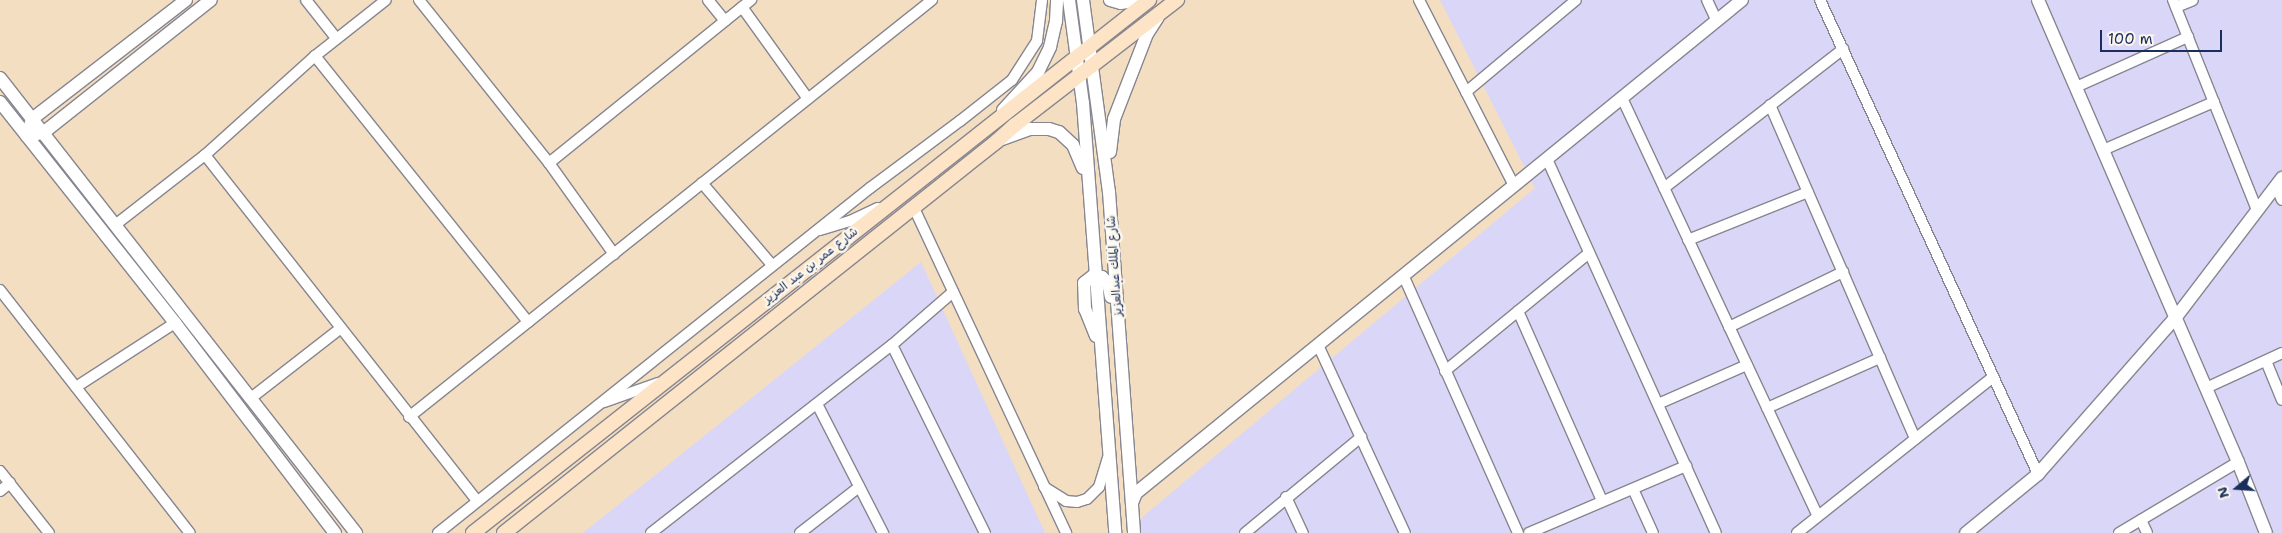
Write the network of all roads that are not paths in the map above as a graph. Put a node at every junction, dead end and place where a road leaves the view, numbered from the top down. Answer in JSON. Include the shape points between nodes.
{"nodes":[{"id":1,"x":186,"y":0,"type":"edge"},
{"id":2,"x":211,"y":0,"type":"edge"},
{"id":3,"x":306,"y":0,"type":"edge"},
{"id":4,"x":386,"y":0,"type":"edge"},
{"id":5,"x":419,"y":0,"type":"edge"},
{"id":6,"x":708,"y":0,"type":"edge"},
{"id":7,"x":751,"y":0,"type":"edge"},
{"id":8,"x":932,"y":0,"type":"edge"},
{"id":9,"x":1042,"y":0,"type":"edge"},
{"id":10,"x":1056,"y":0,"type":"edge"},
{"id":11,"x":1069,"y":0,"type":"edge"},
{"id":12,"x":1083,"y":0,"type":"edge"},
{"id":13,"x":1110,"y":0,"type":"edge"},
{"id":14,"x":1138,"y":0,"type":"edge"},
{"id":15,"x":1149,"y":0,"type":"edge"},
{"id":16,"x":1177,"y":0,"type":"edge"},
{"id":17,"x":1419,"y":0,"type":"edge"},
{"id":18,"x":1576,"y":0,"type":"edge"},
{"id":19,"x":1708,"y":0,"type":"edge"},
{"id":20,"x":1742,"y":0,"type":"edge"},
{"id":21,"x":1820,"y":0,"type":"edge"},
{"id":22,"x":2038,"y":0,"type":"edge"},
{"id":23,"x":2193,"y":0,"type":"edge"},
{"id":24,"x":2174,"y":4,"type":"edge"},
{"id":25,"x":742,"y":8,"type":"junction"},
{"id":26,"x":1162,"y":12,"type":"junction"},
{"id":27,"x":725,"y":21,"type":"junction"},
{"id":28,"x":1716,"y":21,"type":"junction"},
{"id":29,"x":2188,"y":37,"type":"junction"},
{"id":30,"x":336,"y":38,"type":"junction"},
{"id":31,"x":1090,"y":47,"type":"junction"},
{"id":32,"x":1843,"y":49,"type":"junction"},
{"id":33,"x":315,"y":56,"type":"junction"},
{"id":34,"x":1078,"y":57,"type":"junction"},
{"id":35,"x":1093,"y":65,"type":"junction"},
{"id":36,"x":1080,"y":75,"type":"junction"},
{"id":37,"x":0,"y":78,"type":"edge"},
{"id":38,"x":2076,"y":87,"type":"junction"},
{"id":39,"x":1466,"y":92,"type":"junction"},
{"id":40,"x":1622,"y":98,"type":"junction"},
{"id":41,"x":808,"y":99,"type":"junction"},
{"id":42,"x":0,"y":102,"type":"edge"},
{"id":43,"x":2214,"y":102,"type":"junction"},
{"id":44,"x":1770,"y":105,"type":"junction"},
{"id":45,"x":32,"y":119,"type":"junction"},
{"id":46,"x":984,"y":130,"type":"junction"},
{"id":47,"x":43,"y":134,"type":"junction"},
{"id":48,"x":27,"y":136,"type":"junction"},
{"id":49,"x":997,"y":142,"type":"junction"},
{"id":50,"x":2103,"y":150,"type":"junction"},
{"id":51,"x":205,"y":155,"type":"junction"},
{"id":52,"x":1547,"y":159,"type":"junction"},
{"id":53,"x":549,"y":163,"type":"junction"},
{"id":54,"x":2279,"y":182,"type":"edge"},
{"id":55,"x":702,"y":184,"type":"junction"},
{"id":56,"x":1514,"y":186,"type":"junction"},
{"id":57,"x":1089,"y":187,"type":"junction"},
{"id":58,"x":1664,"y":188,"type":"junction"},
{"id":59,"x":1109,"y":192,"type":"junction"},
{"id":60,"x":1808,"y":192,"type":"junction"},
{"id":61,"x":2282,"y":200,"type":"edge"},
{"id":62,"x":893,"y":201,"type":"junction"},
{"id":63,"x":914,"y":208,"type":"junction"},
{"id":64,"x":2257,"y":210,"type":"junction"},
{"id":65,"x":116,"y":225,"type":"junction"},
{"id":66,"x":814,"y":232,"type":"junction"},
{"id":67,"x":1688,"y":240,"type":"junction"},
{"id":68,"x":1589,"y":253,"type":"junction"},
{"id":69,"x":614,"y":254,"type":"junction"},
{"id":70,"x":772,"y":266,"type":"junction"},
{"id":71,"x":1842,"y":272,"type":"junction"},
{"id":72,"x":1096,"y":276,"type":"junction"},
{"id":73,"x":1404,"y":277,"type":"junction"},
{"id":74,"x":0,"y":290,"type":"edge"},
{"id":75,"x":954,"y":292,"type":"junction"},
{"id":76,"x":1518,"y":312,"type":"junction"},
{"id":77,"x":2176,"y":317,"type":"junction"},
{"id":78,"x":528,"y":322,"type":"junction"},
{"id":79,"x":175,"y":323,"type":"junction"},
{"id":80,"x":341,"y":328,"type":"junction"},
{"id":81,"x":1729,"y":328,"type":"junction"},
{"id":82,"x":892,"y":345,"type":"junction"},
{"id":83,"x":1318,"y":345,"type":"junction"},
{"id":84,"x":2282,"y":353,"type":"edge"},
{"id":85,"x":1880,"y":358,"type":"junction"},
{"id":86,"x":2266,"y":361,"type":"junction"},
{"id":87,"x":1747,"y":365,"type":"junction"},
{"id":88,"x":1445,"y":371,"type":"junction"},
{"id":89,"x":1994,"y":377,"type":"junction"},
{"id":90,"x":666,"y":380,"type":"junction"},
{"id":91,"x":76,"y":387,"type":"junction"},
{"id":92,"x":2206,"y":388,"type":"junction"},
{"id":93,"x":250,"y":398,"type":"junction"},
{"id":94,"x":2282,"y":400,"type":"edge"},
{"id":95,"x":600,"y":403,"type":"junction"},
{"id":96,"x":817,"y":404,"type":"junction"},
{"id":97,"x":1658,"y":404,"type":"junction"},
{"id":98,"x":1125,"y":406,"type":"junction"},
{"id":99,"x":1767,"y":408,"type":"junction"},
{"id":100,"x":409,"y":417,"type":"junction"},
{"id":101,"x":1361,"y":437,"type":"junction"},
{"id":102,"x":1915,"y":439,"type":"junction"},
{"id":103,"x":1109,"y":454,"type":"junction"},
{"id":104,"x":1129,"y":462,"type":"junction"},
{"id":105,"x":2238,"y":462,"type":"junction"},
{"id":106,"x":1686,"y":466,"type":"junction"},
{"id":107,"x":0,"y":471,"type":"edge"},
{"id":108,"x":2038,"y":474,"type":"junction"},
{"id":109,"x":1155,"y":478,"type":"junction"},
{"id":110,"x":10,"y":483,"type":"junction"},
{"id":111,"x":860,"y":487,"type":"junction"},
{"id":112,"x":1043,"y":487,"type":"junction"},
{"id":113,"x":1632,"y":488,"type":"junction"},
{"id":114,"x":0,"y":491,"type":"edge"},
{"id":115,"x":1286,"y":498,"type":"junction"},
{"id":116,"x":477,"y":502,"type":"junction"},
{"id":117,"x":1602,"y":502,"type":"junction"},
{"id":118,"x":1132,"y":503,"type":"junction"},
{"id":119,"x":1817,"y":515,"type":"junction"},
{"id":120,"x":2141,"y":520,"type":"junction"},
{"id":121,"x":50,"y":533,"type":"edge"},
{"id":122,"x":190,"y":533,"type":"edge"},
{"id":123,"x":335,"y":533,"type":"edge"},
{"id":124,"x":356,"y":533,"type":"edge"},
{"id":125,"x":438,"y":533,"type":"edge"},
{"id":126,"x":473,"y":533,"type":"edge"},
{"id":127,"x":504,"y":533,"type":"edge"},
{"id":128,"x":651,"y":533,"type":"edge"},
{"id":129,"x":800,"y":533,"type":"edge"},
{"id":130,"x":883,"y":533,"type":"edge"},
{"id":131,"x":985,"y":533,"type":"edge"},
{"id":132,"x":1066,"y":533,"type":"edge"},
{"id":133,"x":1115,"y":533,"type":"edge"},
{"id":134,"x":1134,"y":533,"type":"edge"},
{"id":135,"x":1245,"y":533,"type":"edge"},
{"id":136,"x":1303,"y":533,"type":"edge"},
{"id":137,"x":1405,"y":533,"type":"edge"},
{"id":138,"x":1518,"y":533,"type":"edge"},
{"id":139,"x":1529,"y":533,"type":"edge"},
{"id":140,"x":1654,"y":533,"type":"edge"},
{"id":141,"x":1716,"y":533,"type":"edge"},
{"id":142,"x":1798,"y":533,"type":"edge"},
{"id":143,"x":1966,"y":533,"type":"edge"},
{"id":144,"x":2119,"y":533,"type":"edge"},
{"id":145,"x":2147,"y":533,"type":"edge"},
{"id":146,"x":2266,"y":533,"type":"edge"}],
"edges":[{"from":1,"to":45,"type":"street"},
{"from":2,"to":47,"type":"street"},
{"from":3,"to":30,"type":"street"},
{"from":4,"to":30,"type":"street"},
{"from":5,"to":53,"type":"street"},
{"from":6,"to":27,"type":"street"},
{"from":7,"to":25,"type":"street"},
{"from":8,"to":41,"type":"street"},
{"from":9,"to":66,"type":"street","via":[[1037,41],[1012,80]]},
{"from":10,"to":46,"type":"street","via":[[1056,21],[1050,47],[1038,72]]},
{"from":11,"to":34,"type":"street","name":"شارع الملك عبدالعزيز"},
{"from":12,"to":31,"type":"street","name":"شارع الملك عبدالعزيز"},
{"from":13,"to":14,"type":"street"},
{"from":15,"to":31,"type":"main road","name":"شارع عمر بن عبد العزيز"},
{"from":16,"to":26,"type":"main road","name":"شارع عمر بن عبد العزيز"},
{"from":17,"to":39,"type":"street"},
{"from":18,"to":39,"type":"street"},
{"from":19,"to":28,"type":"street"},
{"from":20,"to":28,"type":"street"},
{"from":21,"to":32,"type":"street"},
{"from":22,"to":38,"type":"street"},
{"from":23,"to":24,"type":"street"},
{"from":24,"to":29,"type":"street"},
{"from":25,"to":27,"type":"street"},
{"from":25,"to":41,"type":"street"},
{"from":26,"to":35,"type":"main road","name":"شارع عمر بن عبد العزيز"},
{"from":26,"to":59,"type":"street","via":[[1147,34],[1114,119],[1110,136]]},
{"from":27,"to":53,"type":"street"},
{"from":28,"to":40,"type":"street"},
{"from":29,"to":38,"type":"street"},
{"from":29,"to":43,"type":"street"},
{"from":30,"to":33,"type":"street"},
{"from":31,"to":34,"type":"main road","name":"شارع عمر بن عبد العزيز"},
{"from":31,"to":35,"type":"street","name":"شارع الملك عبدالعزيز"},
{"from":32,"to":44,"type":"street"},
{"from":32,"to":89,"type":"street"},
{"from":33,"to":51,"type":"street"},
{"from":33,"to":78,"type":"street"},
{"from":34,"to":36,"type":"street","name":"شارع الملك عبدالعزيز"},
{"from":34,"to":46,"type":"main road","name":"شارع عمر بن عبد العزيز"},
{"from":35,"to":36,"type":"main road","name":"شارع عمر بن عبد العزيز"},
{"from":35,"to":59,"type":"street","name":"شارع الملك عبدالعزيز"},
{"from":36,"to":49,"type":"main road","name":"شارع عمر بن عبد العزيز"},
{"from":36,"to":57,"type":"street","name":"شارع الملك عبدالعزيز"},
{"from":37,"to":45,"type":"street"},
{"from":38,"to":50,"type":"street"},
{"from":39,"to":56,"type":"street"},
{"from":40,"to":52,"type":"street"},
{"from":40,"to":58,"type":"street"},
{"from":41,"to":55,"type":"street"},
{"from":42,"to":48,"type":"street"},
{"from":43,"to":50,"type":"street"},
{"from":43,"to":64,"type":"street"},
{"from":44,"to":58,"type":"street"},
{"from":44,"to":60,"type":"street"},
{"from":45,"to":47,"type":"street"},
{"from":45,"to":48,"type":"street"},
{"from":46,"to":62,"type":"main road","name":"شارع عمر بن عبد العزيز"},
{"from":47,"to":48,"type":"street"},
{"from":47,"to":65,"type":"street"},
{"from":48,"to":79,"type":"street"},
{"from":49,"to":57,"type":"street","via":[[1030,129],[1049,128],[1059,132],[1078,152]]},
{"from":49,"to":63,"type":"main road","name":"شارع عمر بن عبد العزيز"},
{"from":50,"to":77,"type":"street"},
{"from":51,"to":65,"type":"street"},
{"from":51,"to":80,"type":"street"},
{"from":52,"to":56,"type":"street"},
{"from":52,"to":68,"type":"street"},
{"from":53,"to":69,"type":"street"},
{"from":54,"to":61,"type":"street"},
{"from":54,"to":64,"type":"street"},
{"from":55,"to":69,"type":"street"},
{"from":55,"to":70,"type":"street"},
{"from":56,"to":73,"type":"street"},
{"from":57,"to":72,"type":"street","name":"شارع الملك عبدالعزيز"},
{"from":58,"to":67,"type":"street"},
{"from":59,"to":98,"type":"street","name":"شارع الملك عبدالعزيز"},
{"from":60,"to":67,"type":"street"},
{"from":60,"to":71,"type":"street"},
{"from":62,"to":66,"type":"street","via":[[850,221]]},
{"from":62,"to":90,"type":"main road","name":"شارع عمر بن عبد العزيز"},
{"from":63,"to":75,"type":"street"},
{"from":63,"to":127,"type":"main road","name":"شارع عمر بن عبد العزيز"},
{"from":64,"to":77,"type":"street"},
{"from":65,"to":93,"type":"street"},
{"from":66,"to":70,"type":"street"},
{"from":67,"to":81,"type":"street"},
{"from":68,"to":76,"type":"street"},
{"from":68,"to":97,"type":"street"},
{"from":69,"to":78,"type":"street"},
{"from":70,"to":95,"type":"street"},
{"from":71,"to":81,"type":"street"},
{"from":71,"to":85,"type":"street"},
{"from":72,"to":98,"type":"street","via":[[1105,280],[1110,288],[1116,366]]},
{"from":72,"to":103,"type":"street","name":"شارع الملك عبدالعزيز"},
{"from":73,"to":83,"type":"street"},
{"from":73,"to":88,"type":"street"},
{"from":74,"to":91,"type":"street"},
{"from":75,"to":82,"type":"street"},
{"from":75,"to":112,"type":"street"},
{"from":76,"to":88,"type":"street"},
{"from":76,"to":117,"type":"street"},
{"from":77,"to":92,"type":"street"},
{"from":77,"to":108,"type":"street"},
{"from":78,"to":100,"type":"street"},
{"from":79,"to":91,"type":"street"},
{"from":79,"to":123,"type":"street"},
{"from":80,"to":93,"type":"street"},
{"from":80,"to":100,"type":"street"},
{"from":81,"to":87,"type":"street"},
{"from":82,"to":96,"type":"street"},
{"from":82,"to":131,"type":"street"},
{"from":83,"to":101,"type":"street"},
{"from":83,"to":109,"type":"street"},
{"from":84,"to":86,"type":"street"},
{"from":85,"to":99,"type":"street"},
{"from":85,"to":102,"type":"street"},
{"from":86,"to":92,"type":"street"},
{"from":86,"to":94,"type":"street"},
{"from":87,"to":97,"type":"street"},
{"from":87,"to":99,"type":"street"},
{"from":88,"to":138,"type":"street"},
{"from":89,"to":102,"type":"street"},
{"from":89,"to":108,"type":"street"},
{"from":90,"to":95,"type":"street"},
{"from":90,"to":126,"type":"main road","name":"شارع عمر بن عبد العزيز"},
{"from":91,"to":122,"type":"street"},
{"from":92,"to":105,"type":"street"},
{"from":93,"to":124,"type":"street"},
{"from":95,"to":116,"type":"street"},
{"from":96,"to":111,"type":"street"},
{"from":96,"to":128,"type":"street"},
{"from":97,"to":106,"type":"street"},
{"from":98,"to":104,"type":"street","name":"شارع الملك عبدالعزيز"},
{"from":99,"to":119,"type":"street"},
{"from":100,"to":116,"type":"street"},
{"from":101,"to":115,"type":"street"},
{"from":101,"to":137,"type":"street"},
{"from":102,"to":119,"type":"street"},
{"from":103,"to":112,"type":"street","via":[[1099,487],[1087,499],[1066,501]]},
{"from":103,"to":133,"type":"street","name":"شارع الملك عبدالعزيز"},
{"from":104,"to":109,"type":"street","via":[[1138,480]]},
{"from":104,"to":118,"type":"street","name":"شارع الملك عبدالعزيز"},
{"from":105,"to":120,"type":"street"},
{"from":105,"to":146,"type":"street"},
{"from":106,"to":113,"type":"street"},
{"from":106,"to":141,"type":"street"},
{"from":107,"to":110,"type":"street"},
{"from":108,"to":143,"type":"street"},
{"from":109,"to":118,"type":"street","via":[[1136,493]]},
{"from":110,"to":114,"type":"street"},
{"from":110,"to":121,"type":"street"},
{"from":111,"to":129,"type":"street"},
{"from":111,"to":130,"type":"street"},
{"from":112,"to":132,"type":"street"},
{"from":113,"to":117,"type":"street"},
{"from":113,"to":140,"type":"street"},
{"from":115,"to":135,"type":"street"},
{"from":115,"to":136,"type":"street"},
{"from":116,"to":125,"type":"street"},
{"from":117,"to":139,"type":"street"},
{"from":118,"to":134,"type":"street","name":"شارع الملك عبدالعزيز"},
{"from":119,"to":142,"type":"street"},
{"from":120,"to":144,"type":"street"},
{"from":120,"to":145,"type":"street"}]}
